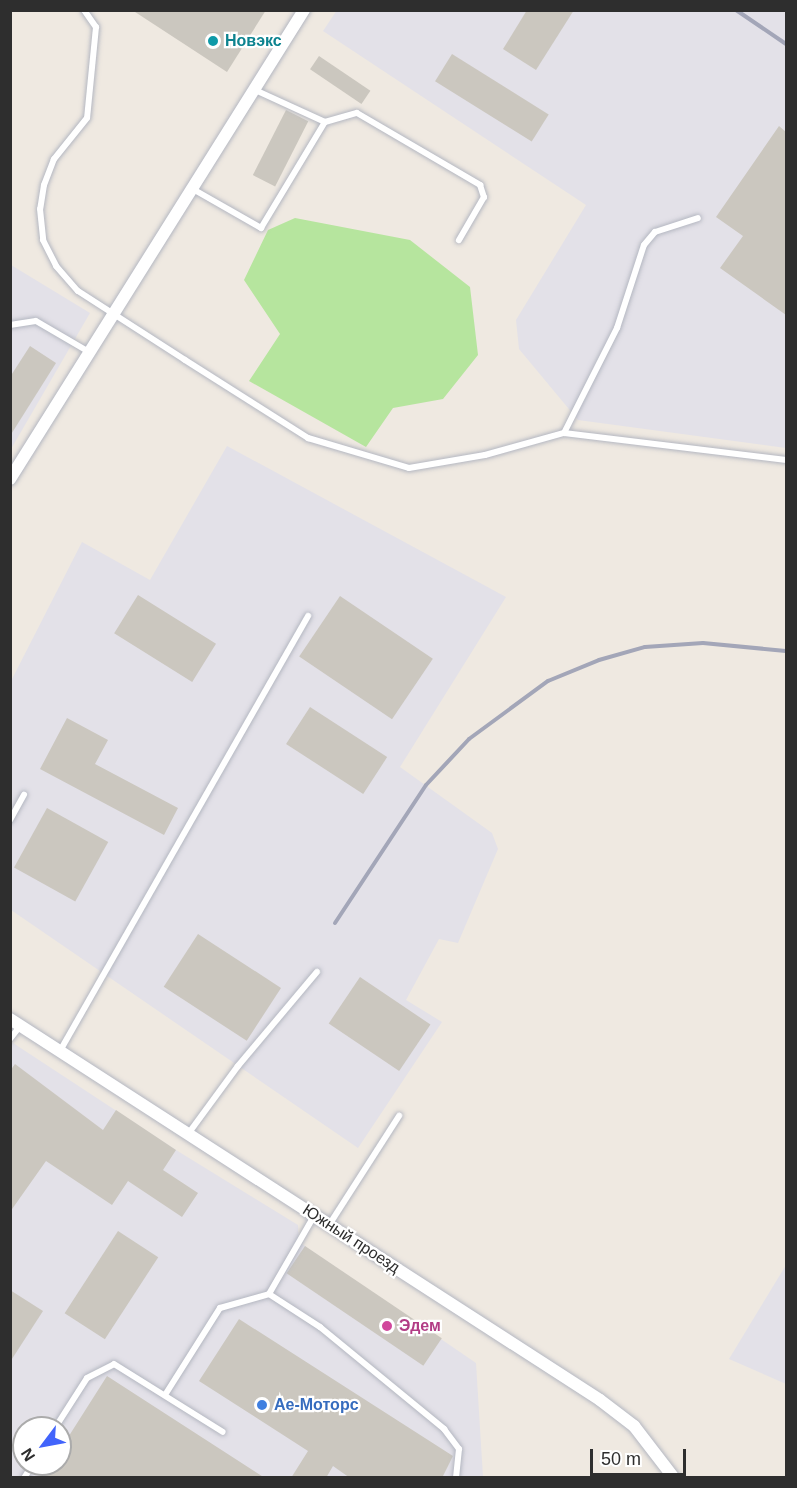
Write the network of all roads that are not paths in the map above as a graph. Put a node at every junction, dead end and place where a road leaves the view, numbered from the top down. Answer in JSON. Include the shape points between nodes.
{"nodes":[{"id":1,"x":84,"y":10,"type":"edge"},
{"id":2,"x":304,"y":10,"type":"edge"},
{"id":3,"x":253,"y":89,"type":"junction"},
{"id":4,"x":325,"y":122,"type":"junction"},
{"id":5,"x":191,"y":188,"type":"junction"},
{"id":6,"x":698,"y":218,"type":"dead end"},
{"id":7,"x":459,"y":240,"type":"dead end"},
{"id":8,"x":112,"y":313,"type":"junction"},
{"id":9,"x":10,"y":325,"type":"edge"},
{"id":10,"x":89,"y":352,"type":"junction"},
{"id":11,"x":564,"y":433,"type":"junction"},
{"id":12,"x":786,"y":460,"type":"edge"},
{"id":13,"x":14,"y":464,"type":"edge"},
{"id":14,"x":10,"y":479,"type":"edge"},
{"id":15,"x":308,"y":616,"type":"dead end"},
{"id":16,"x":24,"y":795,"type":"dead end"},
{"id":17,"x":10,"y":820,"type":"edge"},
{"id":18,"x":317,"y":972,"type":"dead end"},
{"id":19,"x":15,"y":1023,"type":"edge"},
{"id":20,"x":10,"y":1039,"type":"edge"},
{"id":21,"x":59,"y":1051,"type":"junction"},
{"id":22,"x":399,"y":1116,"type":"dead end"},
{"id":23,"x":188,"y":1134,"type":"junction"},
{"id":24,"x":314,"y":1215,"type":"junction"},
{"id":25,"x":329,"y":1225,"type":"junction"},
{"id":26,"x":269,"y":1294,"type":"junction"},
{"id":27,"x":165,"y":1395,"type":"junction"},
{"id":28,"x":63,"y":1416,"type":"edge"},
{"id":29,"x":223,"y":1432,"type":"dead end"},
{"id":30,"x":456,"y":1478,"type":"edge"},
{"id":31,"x":674,"y":1478,"type":"edge"}],
"edges":[{"from":1,"to":8,"type":"lane","via":[[96,27],[89,109],[87,118],[54,159],[40,209],[43,240],[56,266],[78,291]]},
{"from":2,"to":3,"type":"street"},
{"from":3,"to":4,"type":"lane"},
{"from":3,"to":5,"type":"street"},
{"from":4,"to":5,"type":"lane","via":[[261,228]]},
{"from":4,"to":7,"type":"lane","via":[[357,113],[480,185],[484,197]]},
{"from":5,"to":8,"type":"street"},
{"from":6,"to":11,"type":"lane","via":[[655,232],[644,245],[617,328]]},
{"from":8,"to":10,"type":"street"},
{"from":8,"to":11,"type":"lane","via":[[308,438],[355,454],[409,468],[485,455]]},
{"from":9,"to":10,"type":"lane","via":[[36,321]]},
{"from":10,"to":13,"type":"street"},
{"from":11,"to":12,"type":"lane"},
{"from":13,"to":14,"type":"street"},
{"from":15,"to":21,"type":"lane"},
{"from":16,"to":17,"type":"lane"},
{"from":18,"to":23,"type":"lane","via":[[237,1066]]},
{"from":19,"to":20,"type":"lane"},
{"from":19,"to":21,"type":"street","name":"Южный проезд"},
{"from":21,"to":23,"type":"street","name":"Южный проезд"},
{"from":22,"to":25,"type":"lane"},
{"from":23,"to":24,"type":"street","name":"Южный проезд"},
{"from":24,"to":25,"type":"street","name":"Южный проезд"},
{"from":24,"to":26,"type":"lane"},
{"from":25,"to":31,"type":"street","name":"Южный проезд","via":[[600,1400],[634,1426]]},
{"from":26,"to":27,"type":"lane","via":[[220,1308]]},
{"from":26,"to":30,"type":"lane","via":[[320,1327],[444,1429],[459,1449]]},
{"from":27,"to":28,"type":"lane","via":[[114,1364],[87,1378]]},
{"from":27,"to":29,"type":"lane"}]}
